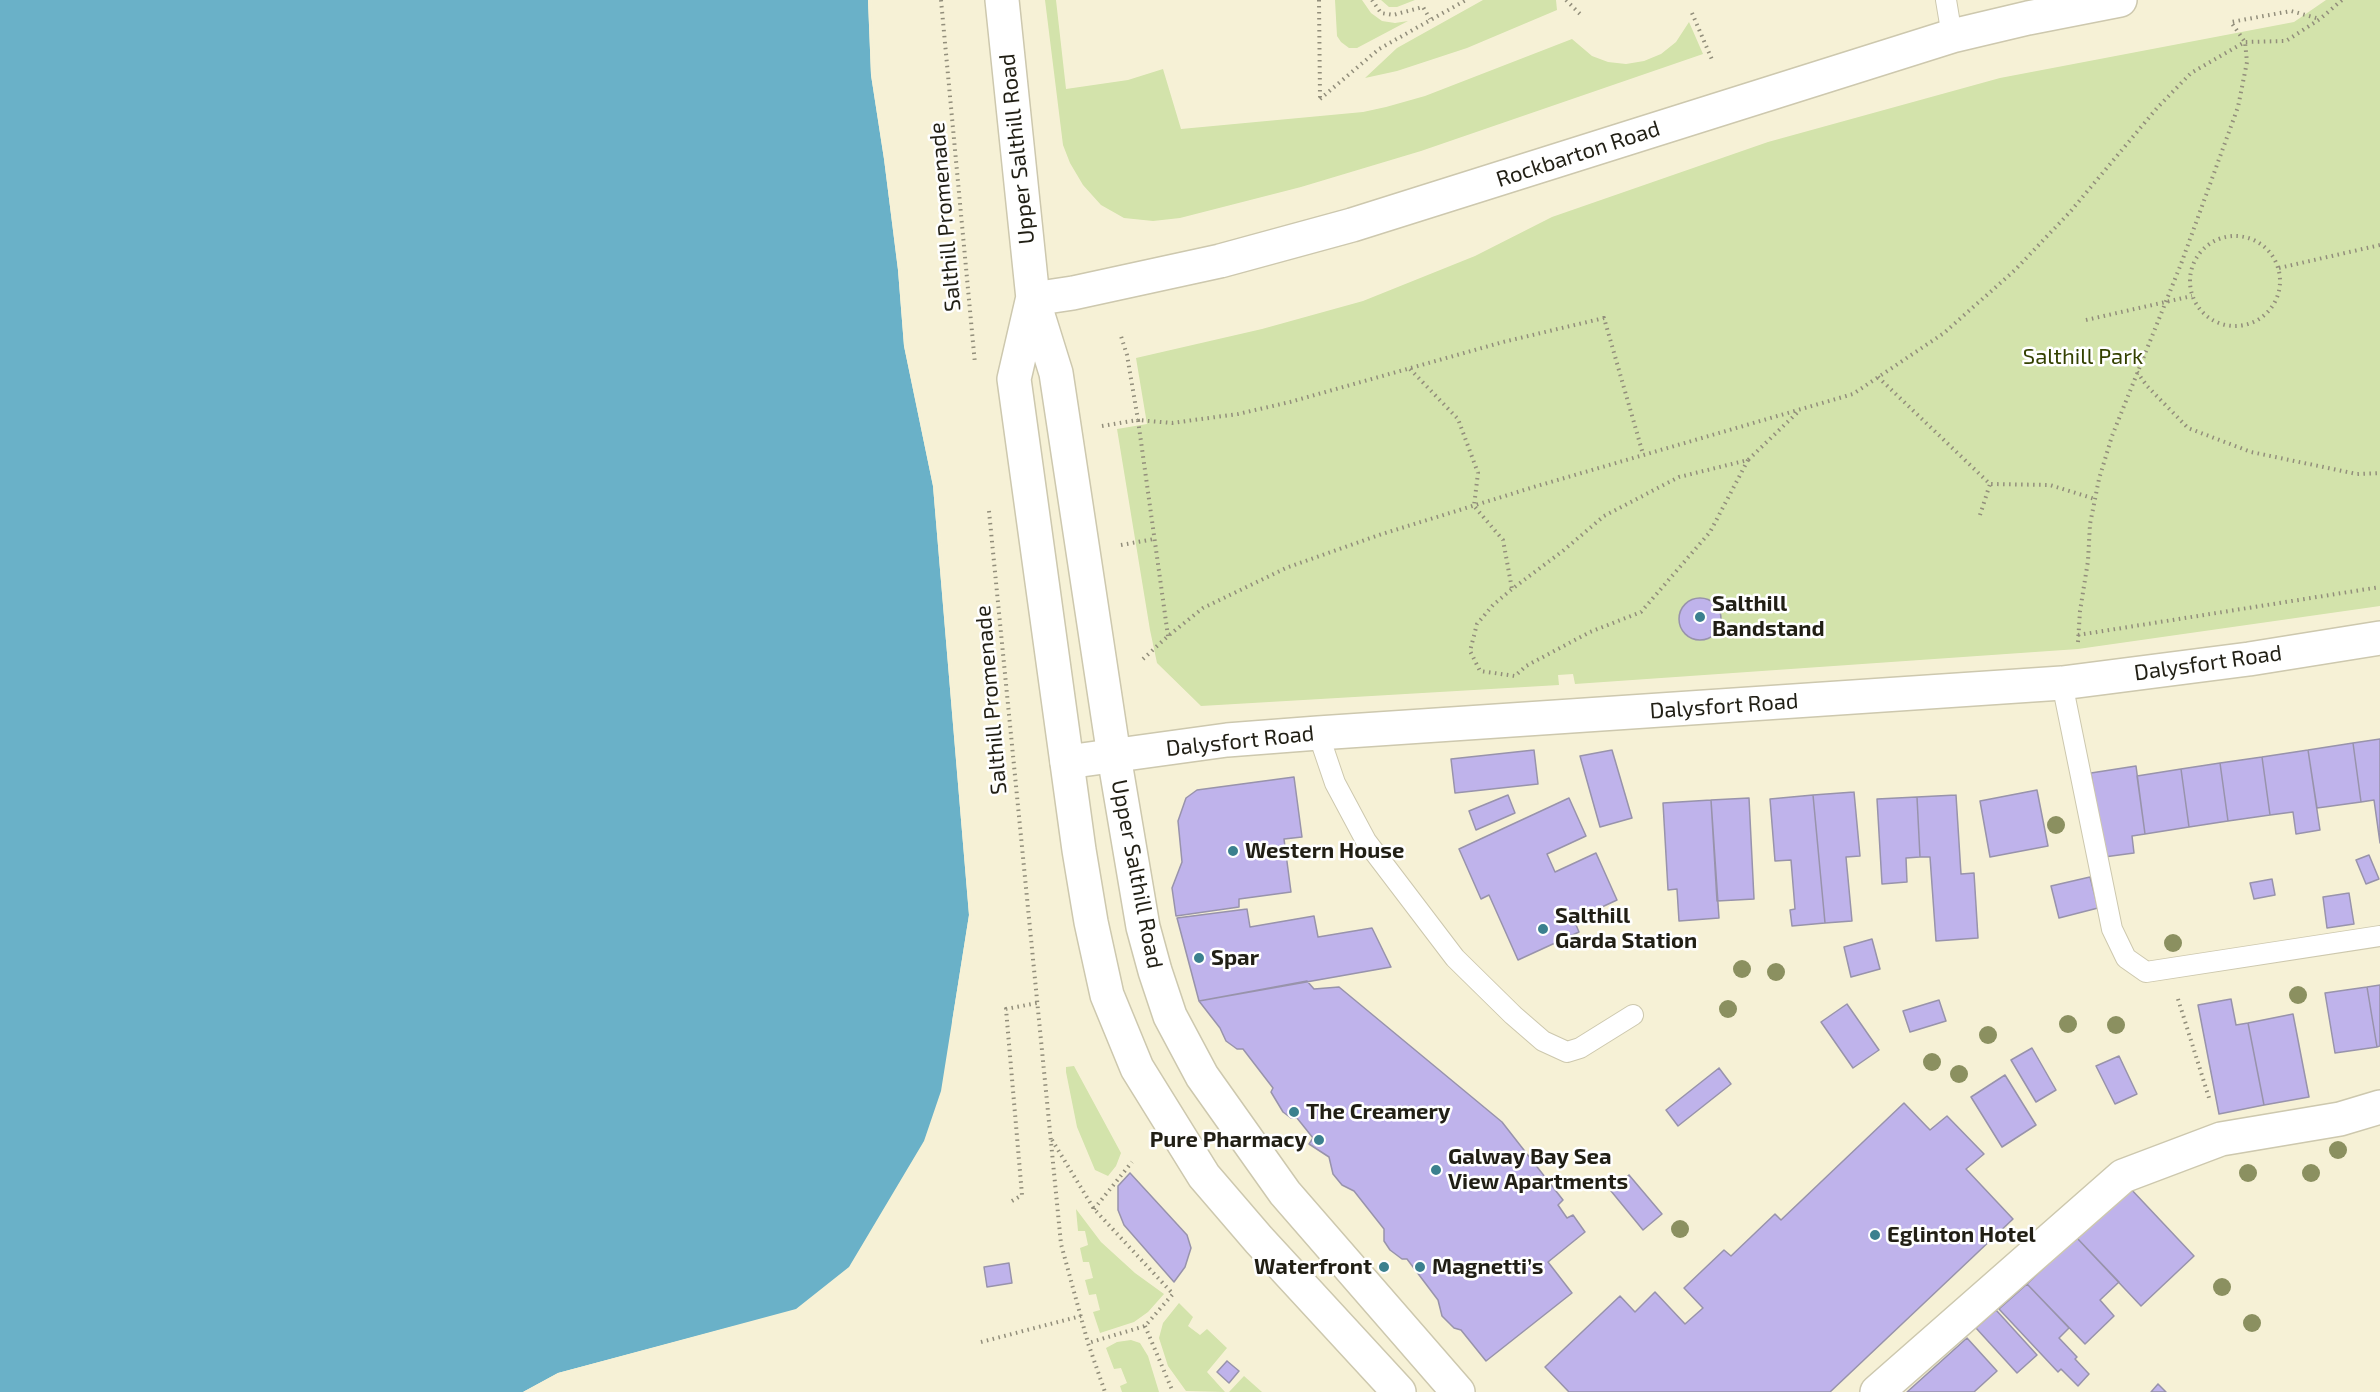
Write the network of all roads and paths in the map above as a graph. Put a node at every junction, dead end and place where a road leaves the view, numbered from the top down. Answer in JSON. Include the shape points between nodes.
{"nodes":[{"id":1,"x":941,"y":0,"type":"edge"},
{"id":2,"x":1002,"y":0,"type":"edge"},
{"id":3,"x":1319,"y":0,"type":"edge"},
{"id":4,"x":1372,"y":0,"type":"edge"},
{"id":5,"x":1466,"y":0,"type":"edge"},
{"id":6,"x":1566,"y":0,"type":"edge"},
{"id":7,"x":1946,"y":0,"type":"edge"},
{"id":8,"x":2120,"y":0,"type":"edge"},
{"id":9,"x":2342,"y":0,"type":"edge"},
{"id":10,"x":2023,"y":9,"type":"edge"},
{"id":11,"x":1692,"y":13,"type":"dead end"},
{"id":12,"x":1583,"y":17,"type":"dead end"},
{"id":13,"x":2320,"y":19,"type":"junction"},
{"id":14,"x":1430,"y":20,"type":"junction"},
{"id":15,"x":1952,"y":36,"type":"junction"},
{"id":16,"x":2245,"y":42,"type":"junction"},
{"id":17,"x":1713,"y":62,"type":"dead end"},
{"id":18,"x":2380,"y":245,"type":"edge"},
{"id":19,"x":2279,"y":268,"type":"junction"},
{"id":20,"x":2192,"y":296,"type":"junction"},
{"id":21,"x":1033,"y":299,"type":"junction"},
{"id":22,"x":2165,"y":304,"type":"junction"},
{"id":23,"x":2086,"y":320,"type":"dead end"},
{"id":24,"x":1120,"y":333,"type":"dead end"},
{"id":25,"x":1410,"y":369,"type":"junction"},
{"id":26,"x":2137,"y":372,"type":"junction"},
{"id":27,"x":976,"y":376,"type":"dead end"},
{"id":28,"x":1878,"y":377,"type":"junction"},
{"id":29,"x":1801,"y":409,"type":"junction"},
{"id":30,"x":1138,"y":420,"type":"junction"},
{"id":31,"x":1105,"y":425,"type":"dead end"},
{"id":32,"x":1642,"y":454,"type":"junction"},
{"id":33,"x":1748,"y":460,"type":"junction"},
{"id":34,"x":2380,"y":473,"type":"edge"},
{"id":35,"x":1990,"y":484,"type":"junction"},
{"id":36,"x":2095,"y":499,"type":"junction"},
{"id":37,"x":989,"y":505,"type":"dead end"},
{"id":38,"x":1474,"y":506,"type":"junction"},
{"id":39,"x":1980,"y":515,"type":"dead end"},
{"id":40,"x":1154,"y":539,"type":"junction"},
{"id":41,"x":1124,"y":545,"type":"dead end"},
{"id":42,"x":2380,"y":587,"type":"edge"},
{"id":43,"x":1512,"y":589,"type":"junction"},
{"id":44,"x":2078,"y":635,"type":"junction"},
{"id":45,"x":1168,"y":636,"type":"junction"},
{"id":46,"x":2380,"y":638,"type":"edge"},
{"id":47,"x":2078,"y":649,"type":"dead end"},
{"id":48,"x":1143,"y":659,"type":"dead end"},
{"id":49,"x":2062,"y":683,"type":"junction"},
{"id":50,"x":1318,"y":733,"type":"junction"},
{"id":51,"x":1114,"y":756,"type":"junction"},
{"id":52,"x":1067,"y":762,"type":"junction"},
{"id":53,"x":2380,"y":936,"type":"edge"},
{"id":54,"x":2169,"y":969,"type":"junction"},
{"id":55,"x":1036,"y":1003,"type":"junction"},
{"id":56,"x":1633,"y":1015,"type":"dead end"},
{"id":57,"x":2380,"y":1107,"type":"edge"},
{"id":58,"x":1050,"y":1136,"type":"junction"},
{"id":59,"x":2221,"y":1139,"type":"junction"},
{"id":60,"x":1132,"y":1162,"type":"dead end"},
{"id":61,"x":1012,"y":1202,"type":"dead end"},
{"id":62,"x":1094,"y":1209,"type":"junction"},
{"id":63,"x":1081,"y":1316,"type":"junction"},
{"id":64,"x":1145,"y":1326,"type":"junction"},
{"id":65,"x":981,"y":1342,"type":"dead end"},
{"id":66,"x":1088,"y":1343,"type":"junction"},
{"id":67,"x":1105,"y":1392,"type":"edge"},
{"id":68,"x":1173,"y":1392,"type":"edge"},
{"id":69,"x":1399,"y":1392,"type":"edge"},
{"id":70,"x":1458,"y":1392,"type":"edge"},
{"id":71,"x":1877,"y":1392,"type":"edge"}],
"edges":[{"from":1,"to":27,"type":"path","name":"Salthill Promenade"},
{"from":2,"to":21,"type":"street","name":"Upper Salthill Road"},
{"from":3,"to":14,"type":"path","via":[[1320,99],[1379,49]]},
{"from":4,"to":14,"type":"path","via":[[1381,13],[1393,15],[1423,7]]},
{"from":5,"to":14,"type":"path"},
{"from":6,"to":12,"type":"path"},
{"from":7,"to":15,"type":"lane"},
{"from":8,"to":10,"type":"street","name":"Rockbarton Road"},
{"from":9,"to":13,"type":"path"},
{"from":10,"to":15,"type":"street","name":"Rockbarton Road"},
{"from":11,"to":17,"type":"path"},
{"from":13,"to":16,"type":"path","via":[[2286,41]]},
{"from":13,"to":16,"type":"path","via":[[2291,11],[2231,22]]},
{"from":15,"to":21,"type":"street","name":"Rockbarton Road","via":[[1352,225],[1220,261]]},
{"from":16,"to":22,"type":"path","via":[[2247,62],[2238,107]]},
{"from":16,"to":28,"type":"path","via":[[2192,73],[2015,270],[1944,333]]},
{"from":18,"to":19,"type":"path"},
{"from":19,"to":20,"type":"path","via":[[2281,284],[2271,311],[2245,326],[2210,319]]},
{"from":19,"to":20,"type":"path","via":[[2262,244],[2247,237],[2221,238],[2199,253],[2191,272]]},
{"from":20,"to":22,"type":"path"},
{"from":21,"to":51,"type":"street","name":"Upper Salthill Road","via":[[1056,373]]},
{"from":21,"to":52,"type":"street","name":"Upper Salthill Road","via":[[1014,380]]},
{"from":22,"to":23,"type":"path"},
{"from":22,"to":26,"type":"path"},
{"from":24,"to":30,"type":"path"},
{"from":25,"to":30,"type":"path","via":[[1238,414],[1172,423]]},
{"from":25,"to":32,"type":"path","via":[[1604,318]]},
{"from":25,"to":38,"type":"path","via":[[1458,419],[1478,473]]},
{"from":26,"to":34,"type":"path","via":[[2188,428],[2251,452],[2357,474]]},
{"from":26,"to":36,"type":"path","via":[[2112,436]]},
{"from":28,"to":29,"type":"path","via":[[1853,394]]},
{"from":28,"to":35,"type":"path"},
{"from":29,"to":32,"type":"path"},
{"from":29,"to":33,"type":"path"},
{"from":30,"to":31,"type":"path"},
{"from":30,"to":40,"type":"path"},
{"from":32,"to":38,"type":"path"},
{"from":33,"to":43,"type":"path","via":[[1679,477],[1605,516]]},
{"from":33,"to":43,"type":"path","via":[[1710,532],[1641,612],[1590,632],[1526,666],[1515,676],[1480,671],[1470,651],[1477,624]]},
{"from":35,"to":36,"type":"path","via":[[2050,485]]},
{"from":35,"to":39,"type":"path"},
{"from":36,"to":44,"type":"path"},
{"from":37,"to":55,"type":"path","name":"Salthill Promenade"},
{"from":38,"to":43,"type":"path","via":[[1503,540]]},
{"from":38,"to":45,"type":"path","via":[[1286,567],[1203,608]]},
{"from":40,"to":41,"type":"path"},
{"from":40,"to":45,"type":"path"},
{"from":42,"to":44,"type":"path"},
{"from":44,"to":47,"type":"path"},
{"from":45,"to":48,"type":"path"},
{"from":46,"to":49,"type":"street","name":"Dalysfort Road"},
{"from":49,"to":50,"type":"street","name":"Dalysfort Road"},
{"from":49,"to":54,"type":"lane","via":[[2112,929],[2126,958],[2146,972]]},
{"from":50,"to":51,"type":"street","name":"Dalysfort Road","via":[[1227,740]]},
{"from":50,"to":56,"type":"lane","via":[[1335,783],[1366,841],[1455,958],[1513,1015],[1543,1041],[1567,1052]]},
{"from":51,"to":52,"type":"street","name":"Dalysfort Road"},
{"from":51,"to":70,"type":"street","name":"Upper Salthill Road","via":[[1143,927],[1170,1016],[1197,1066],[1285,1194]]},
{"from":52,"to":69,"type":"street","name":"Upper Salthill Road","via":[[1089,912],[1107,995],[1137,1068],[1204,1176]]},
{"from":53,"to":54,"type":"lane"},
{"from":54,"to":59,"type":"path"},
{"from":55,"to":58,"type":"path","name":"Salthill Promenade"},
{"from":55,"to":61,"type":"path","via":[[1006,1009],[1022,1195]]},
{"from":57,"to":59,"type":"street","via":[[2340,1119]]},
{"from":58,"to":62,"type":"path"},
{"from":58,"to":63,"type":"path","name":"Salthill Promenade","via":[[1061,1244]]},
{"from":59,"to":71,"type":"street","via":[[2123,1176]]},
{"from":60,"to":62,"type":"path"},
{"from":62,"to":64,"type":"path","via":[[1173,1294]]},
{"from":63,"to":65,"type":"path"},
{"from":63,"to":66,"type":"path","name":"Salthill Promenade"},
{"from":64,"to":66,"type":"path"},
{"from":64,"to":68,"type":"path"},
{"from":66,"to":67,"type":"path","name":"Salthill Promenade"}]}
